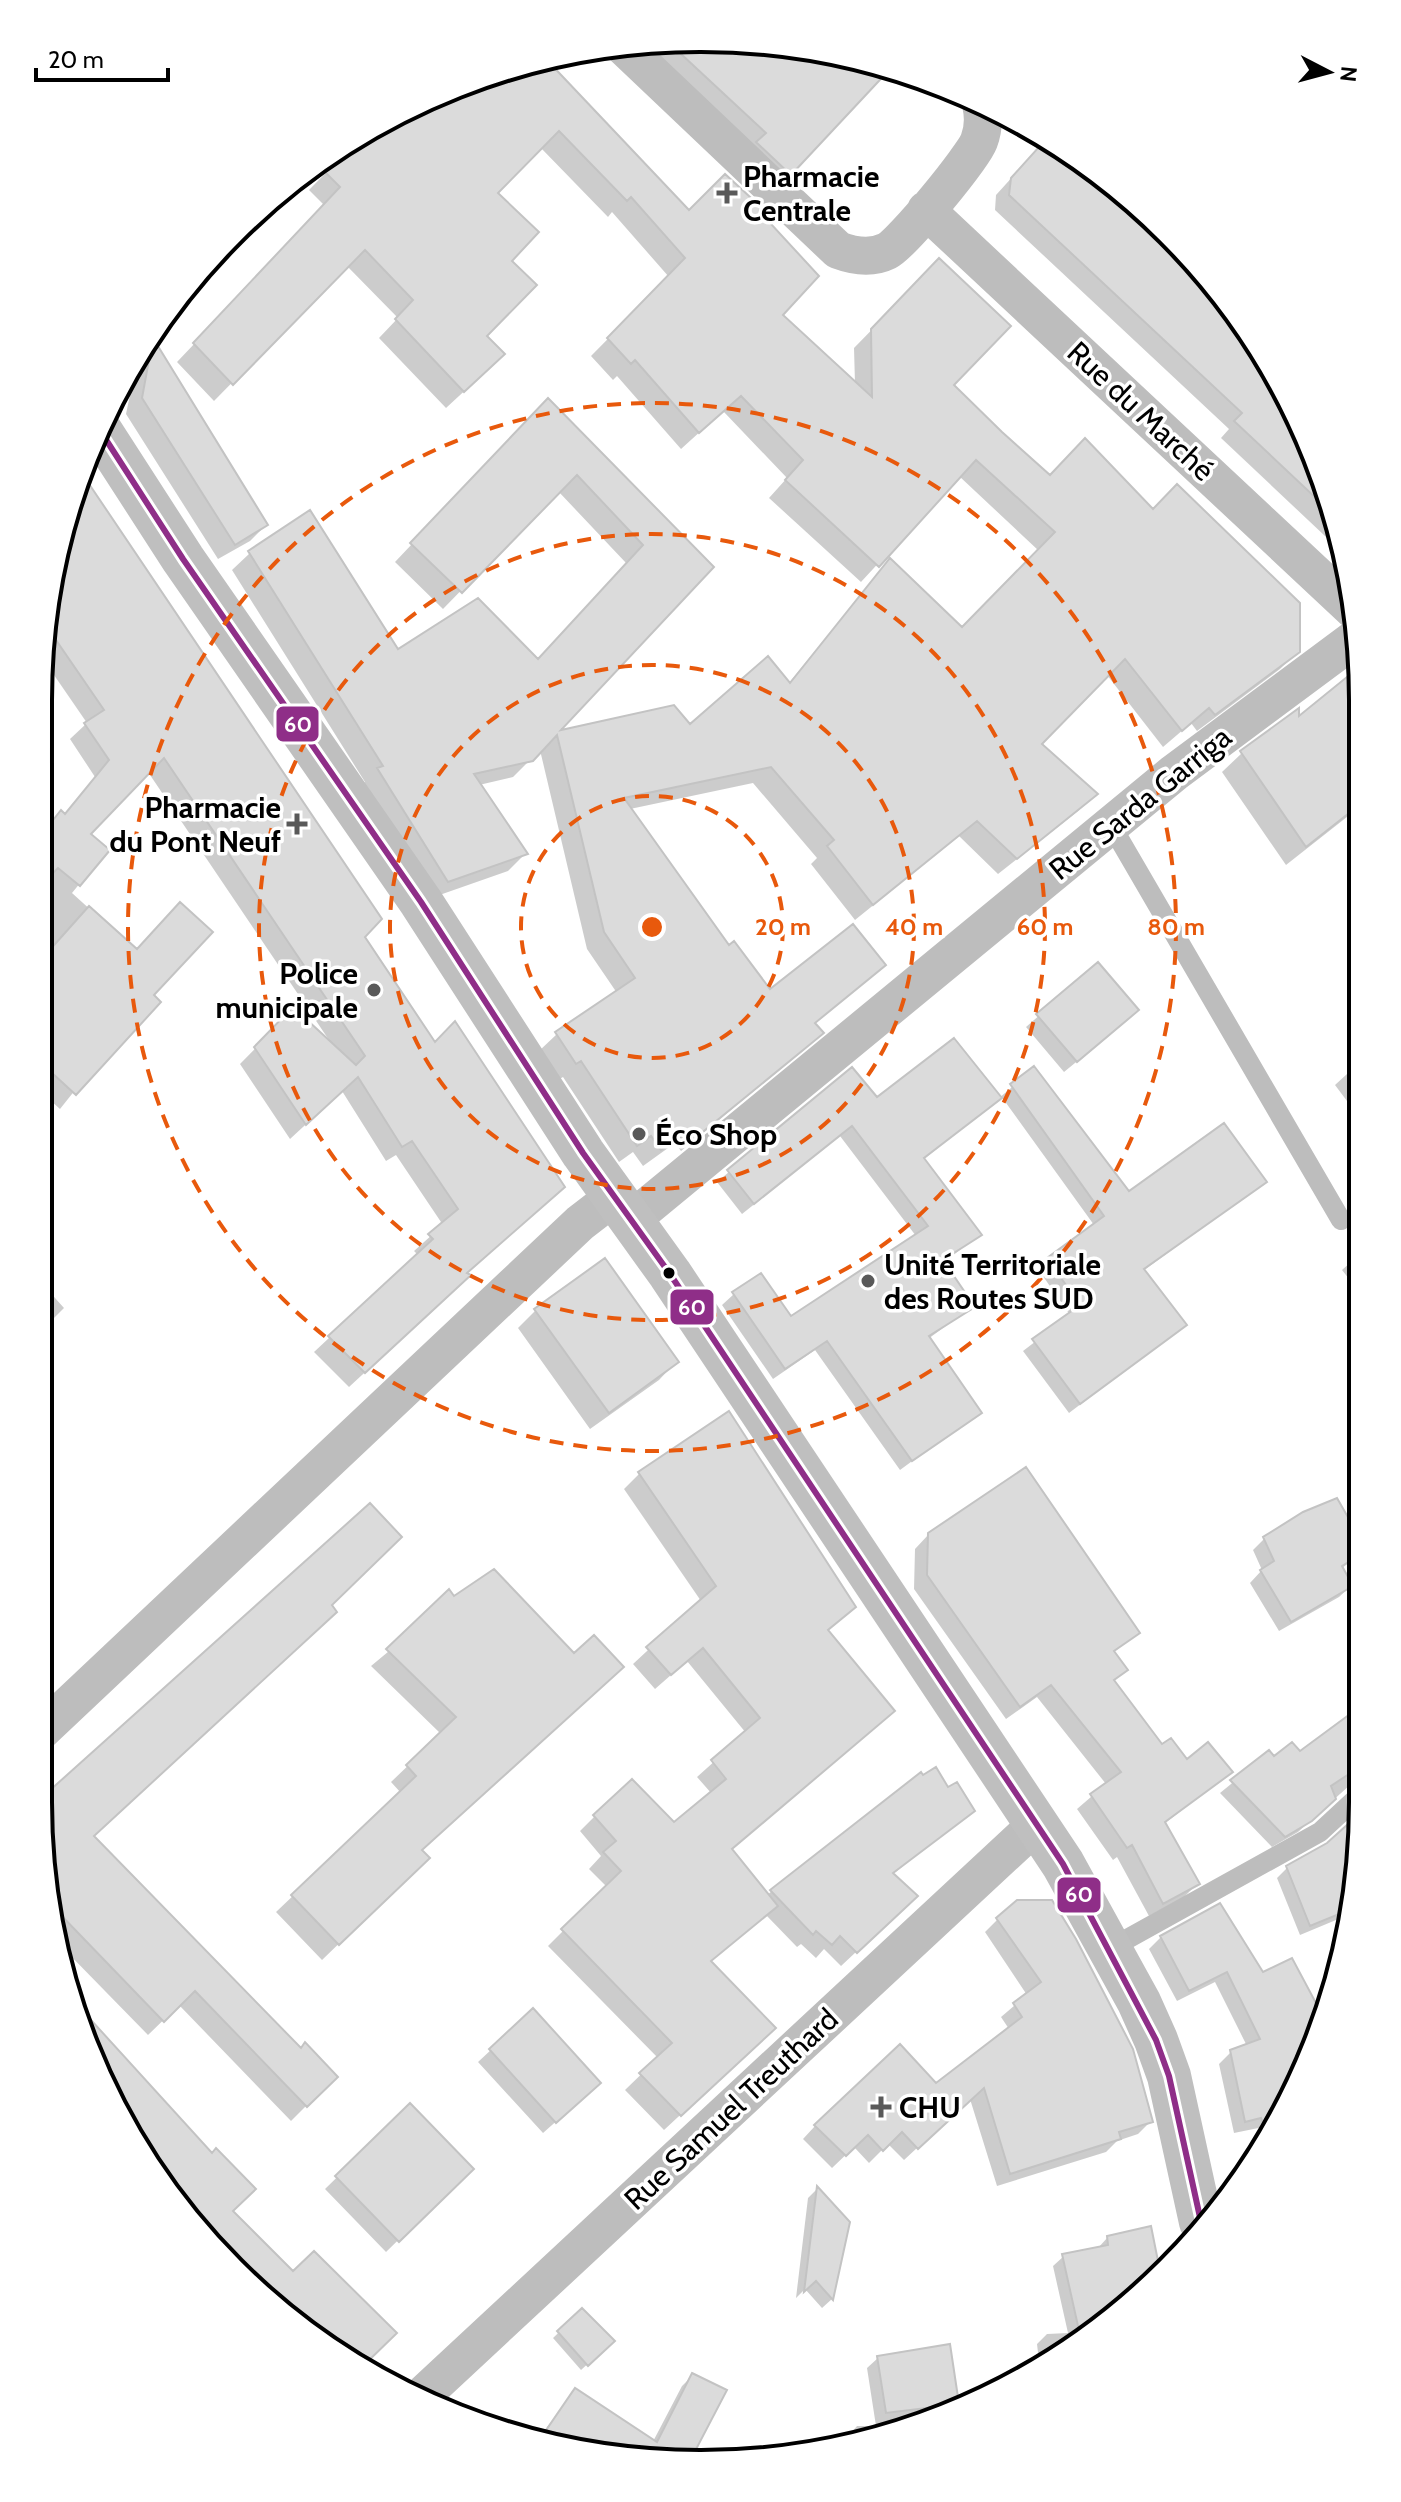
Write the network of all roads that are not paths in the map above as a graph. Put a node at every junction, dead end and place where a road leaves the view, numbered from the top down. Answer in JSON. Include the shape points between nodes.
{"nodes":[{"id":1,"x":634,"y":56,"type":"edge"},
{"id":2,"x":982,"y":117,"type":"edge"},
{"id":3,"x":926,"y":210,"type":"junction"},
{"id":4,"x":106,"y":440,"type":"edge"},
{"id":5,"x":1340,"y":597,"type":"edge"},
{"id":6,"x":1346,"y":645,"type":"edge"},
{"id":7,"x":1111,"y":825,"type":"junction"},
{"id":8,"x":623,"y":1208,"type":"junction"},
{"id":9,"x":1341,"y":1220,"type":"dead end"},
{"id":10,"x":52,"y":1721,"type":"edge"},
{"id":11,"x":1349,"y":1805,"type":"edge"},
{"id":12,"x":1038,"y":1823,"type":"junction"},
{"id":13,"x":1111,"y":1948,"type":"junction"},
{"id":14,"x":1199,"y":2215,"type":"edge"},
{"id":15,"x":428,"y":2390,"type":"edge"}],
"edges":[{"from":1,"to":3,"type":"street","via":[[838,250],[862,256],[885,253]]},
{"from":2,"to":3,"type":"street","via":[[975,151]]},
{"from":3,"to":5,"type":"street","name":"Rue du Marché"},
{"from":4,"to":8,"type":"main road"},
{"from":6,"to":7,"type":"street","name":"Rue Sarda Garriga"},
{"from":7,"to":8,"type":"street","name":"Rue Sarda Garriga"},
{"from":7,"to":9,"type":"lane"},
{"from":8,"to":10,"type":"street","name":"Rue Sarda Garriga","via":[[580,1223]]},
{"from":8,"to":12,"type":"main road"},
{"from":11,"to":13,"type":"lane","via":[[1320,1832]]},
{"from":12,"to":13,"type":"main road"},
{"from":12,"to":15,"type":"street","name":"Rue Samuel Treuthard"},
{"from":13,"to":14,"type":"main road","via":[[1169,2076]]}]}
